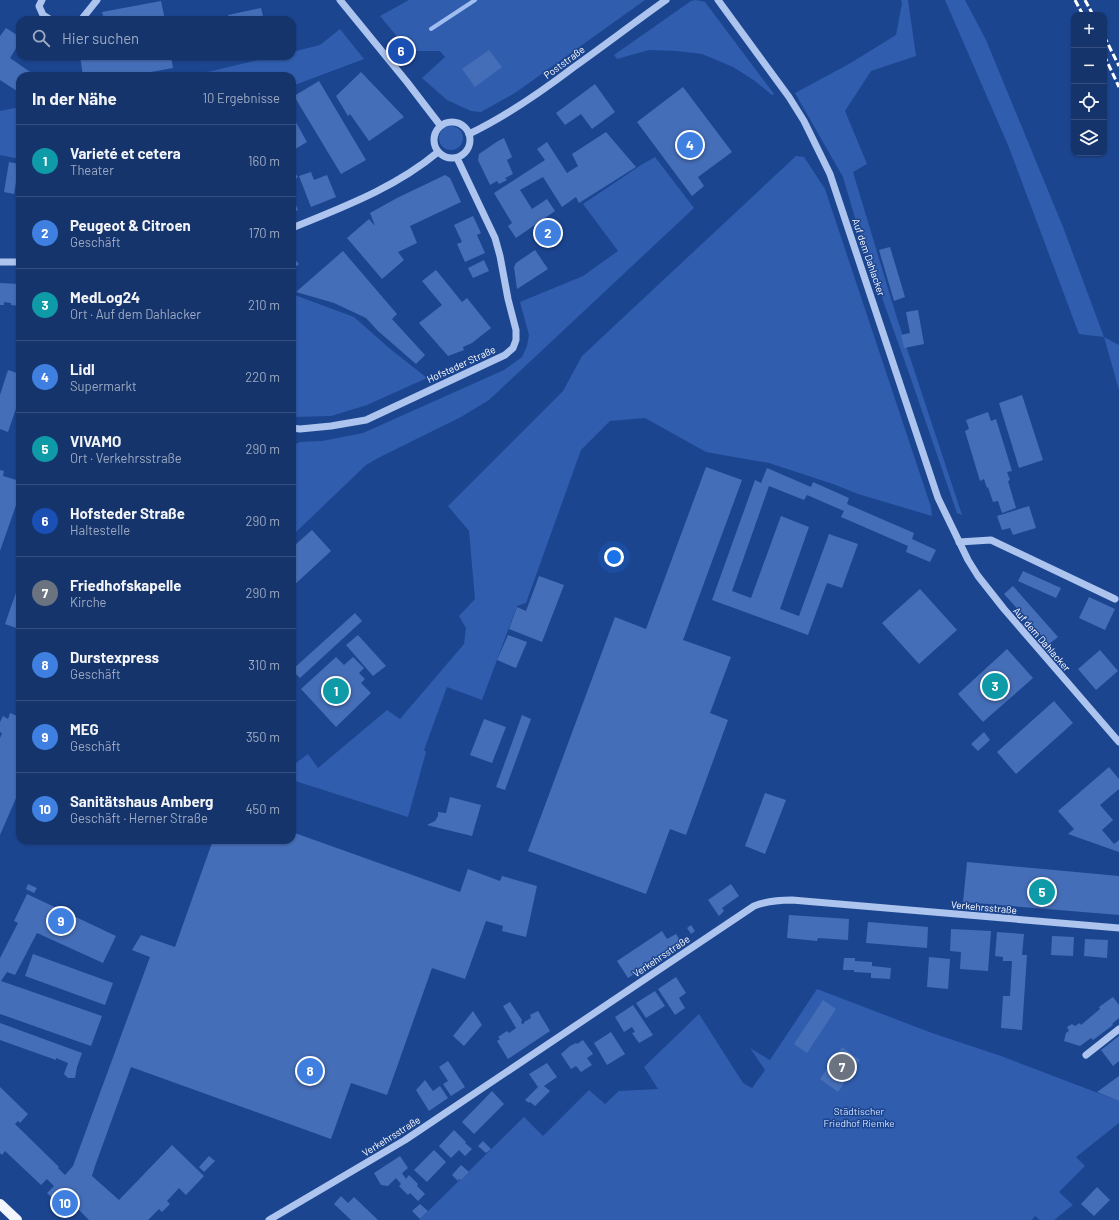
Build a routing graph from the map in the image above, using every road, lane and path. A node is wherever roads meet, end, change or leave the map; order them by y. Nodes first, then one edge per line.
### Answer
1 (42, 0) edge
2 (97, 0) edge
3 (340, 0) edge
4 (666, 0) edge
5 (718, 0) edge
6 (45, 16) edge
7 (84, 16) edge
8 (440, 125) junction
9 (469, 134) junction
10 (438, 152) junction
11 (457, 158) junction
12 (296, 226) edge
13 (0, 262) edge
14 (16, 262) edge
15 (296, 428) edge
16 (959, 542) junction
17 (1115, 599) dead end
18 (1119, 742) edge
19 (1119, 928) edge
20 (1119, 1028) edge
21 (1086, 1055) dead end
22 (0, 1204) edge
23 (17, 1220) edge
24 (268, 1220) edge

1 - 6 street
2 - 7 street
3 - 8 street
4 - 9 street, Poststraße
5 - 16 street, Auf dem Dahlacker
8 - 9 street
8 - 10 street
9 - 11 street
10 - 11 street
10 - 12 street
11 - 15 street, Hofsteder Straße
13 - 14 street
16 - 17 street
16 - 18 street, Auf dem Dahlacker
19 - 24 street, Verkehrsstraße
20 - 21 street
22 - 23 main road

